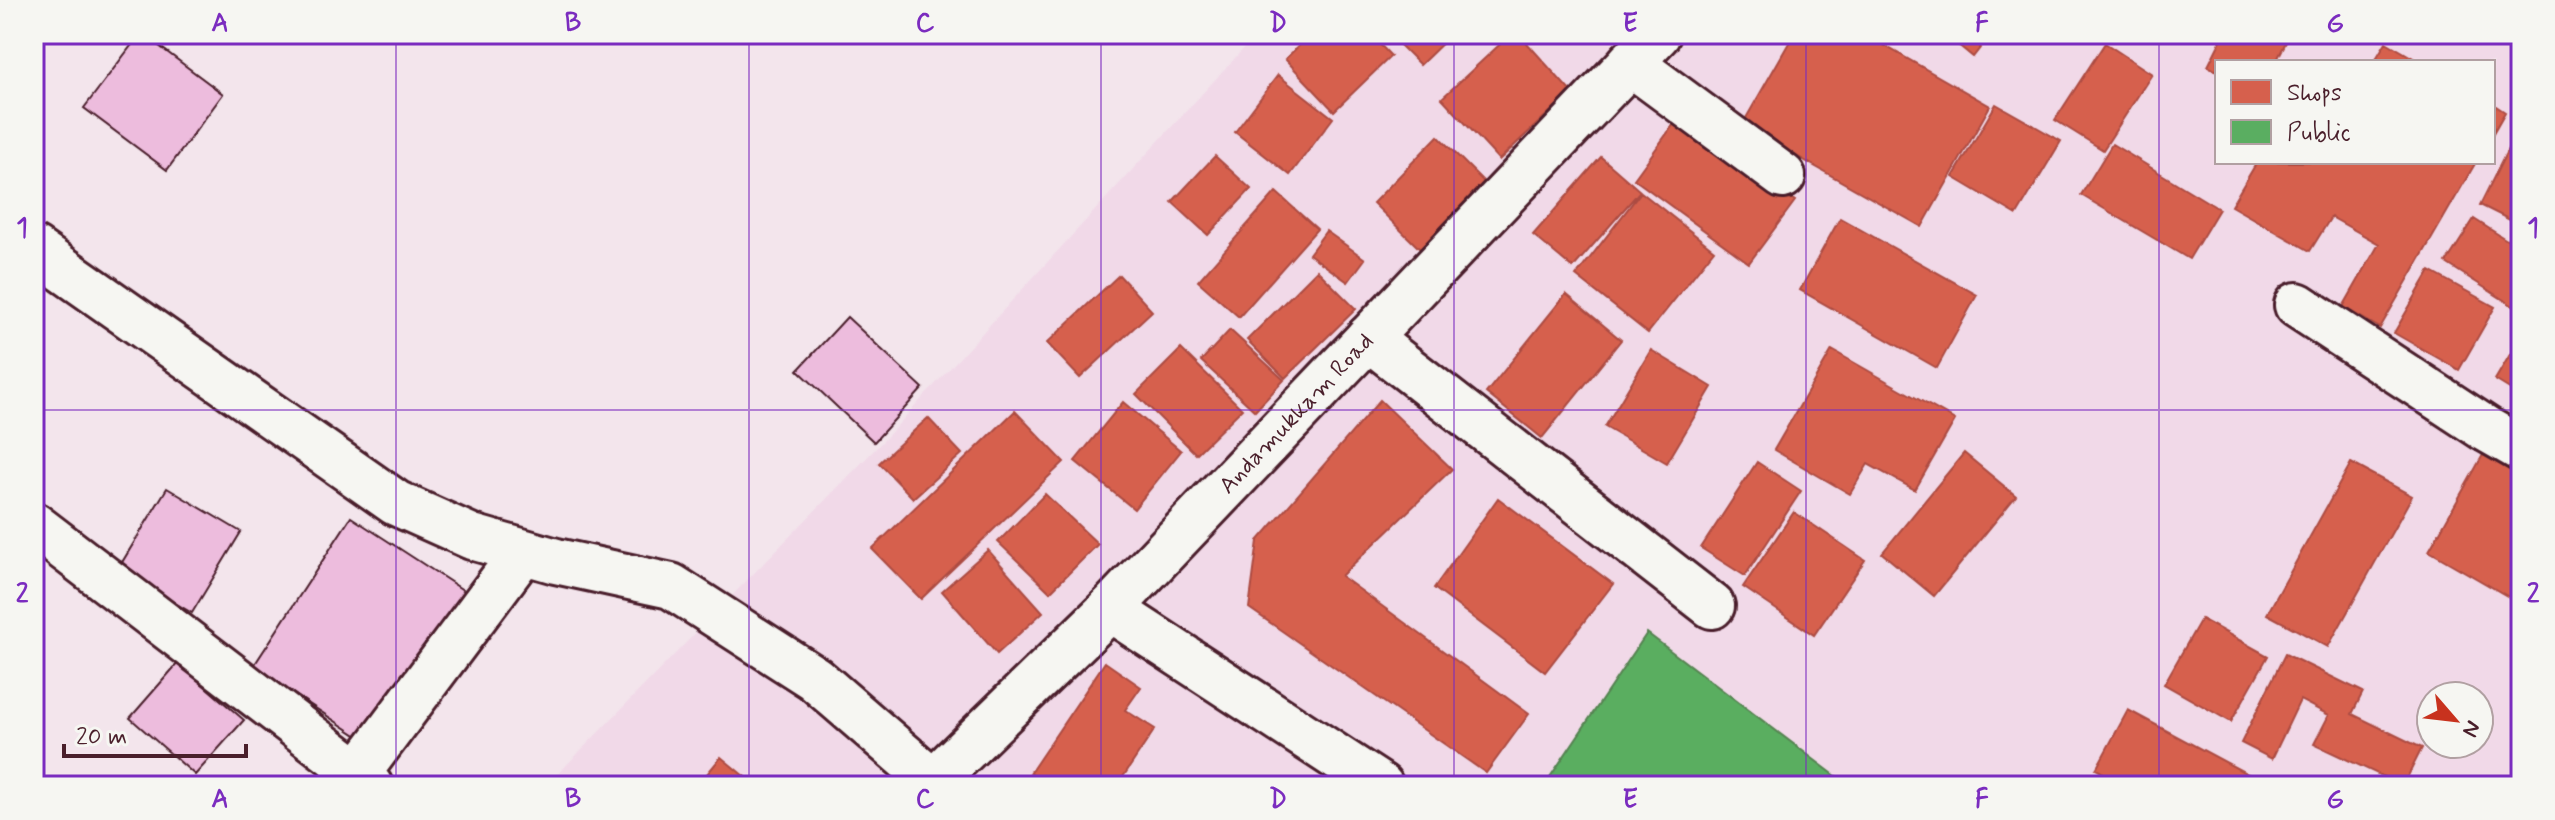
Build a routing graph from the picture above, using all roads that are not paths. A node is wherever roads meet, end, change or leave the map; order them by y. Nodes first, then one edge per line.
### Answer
1 (1644, 49) edge
2 (1783, 176) dead end
3 (34, 249) edge
4 (2297, 305) dead end
5 (1368, 338) junction
6 (2521, 449) edge
7 (34, 525) edge
8 (523, 552) junction
9 (1712, 606) dead end
10 (1110, 609) junction
11 (364, 780) edge
12 (930, 784) edge
13 (1381, 786) edge

1 - 2 street
1 - 5 street, Andamukkam Road
3 - 8 street
4 - 6 street
5 - 9 street
5 - 10 street, Andamukkam Road
7 - 11 street
8 - 11 street
8 - 12 street
10 - 12 street, Andamukkam Road
10 - 13 street

